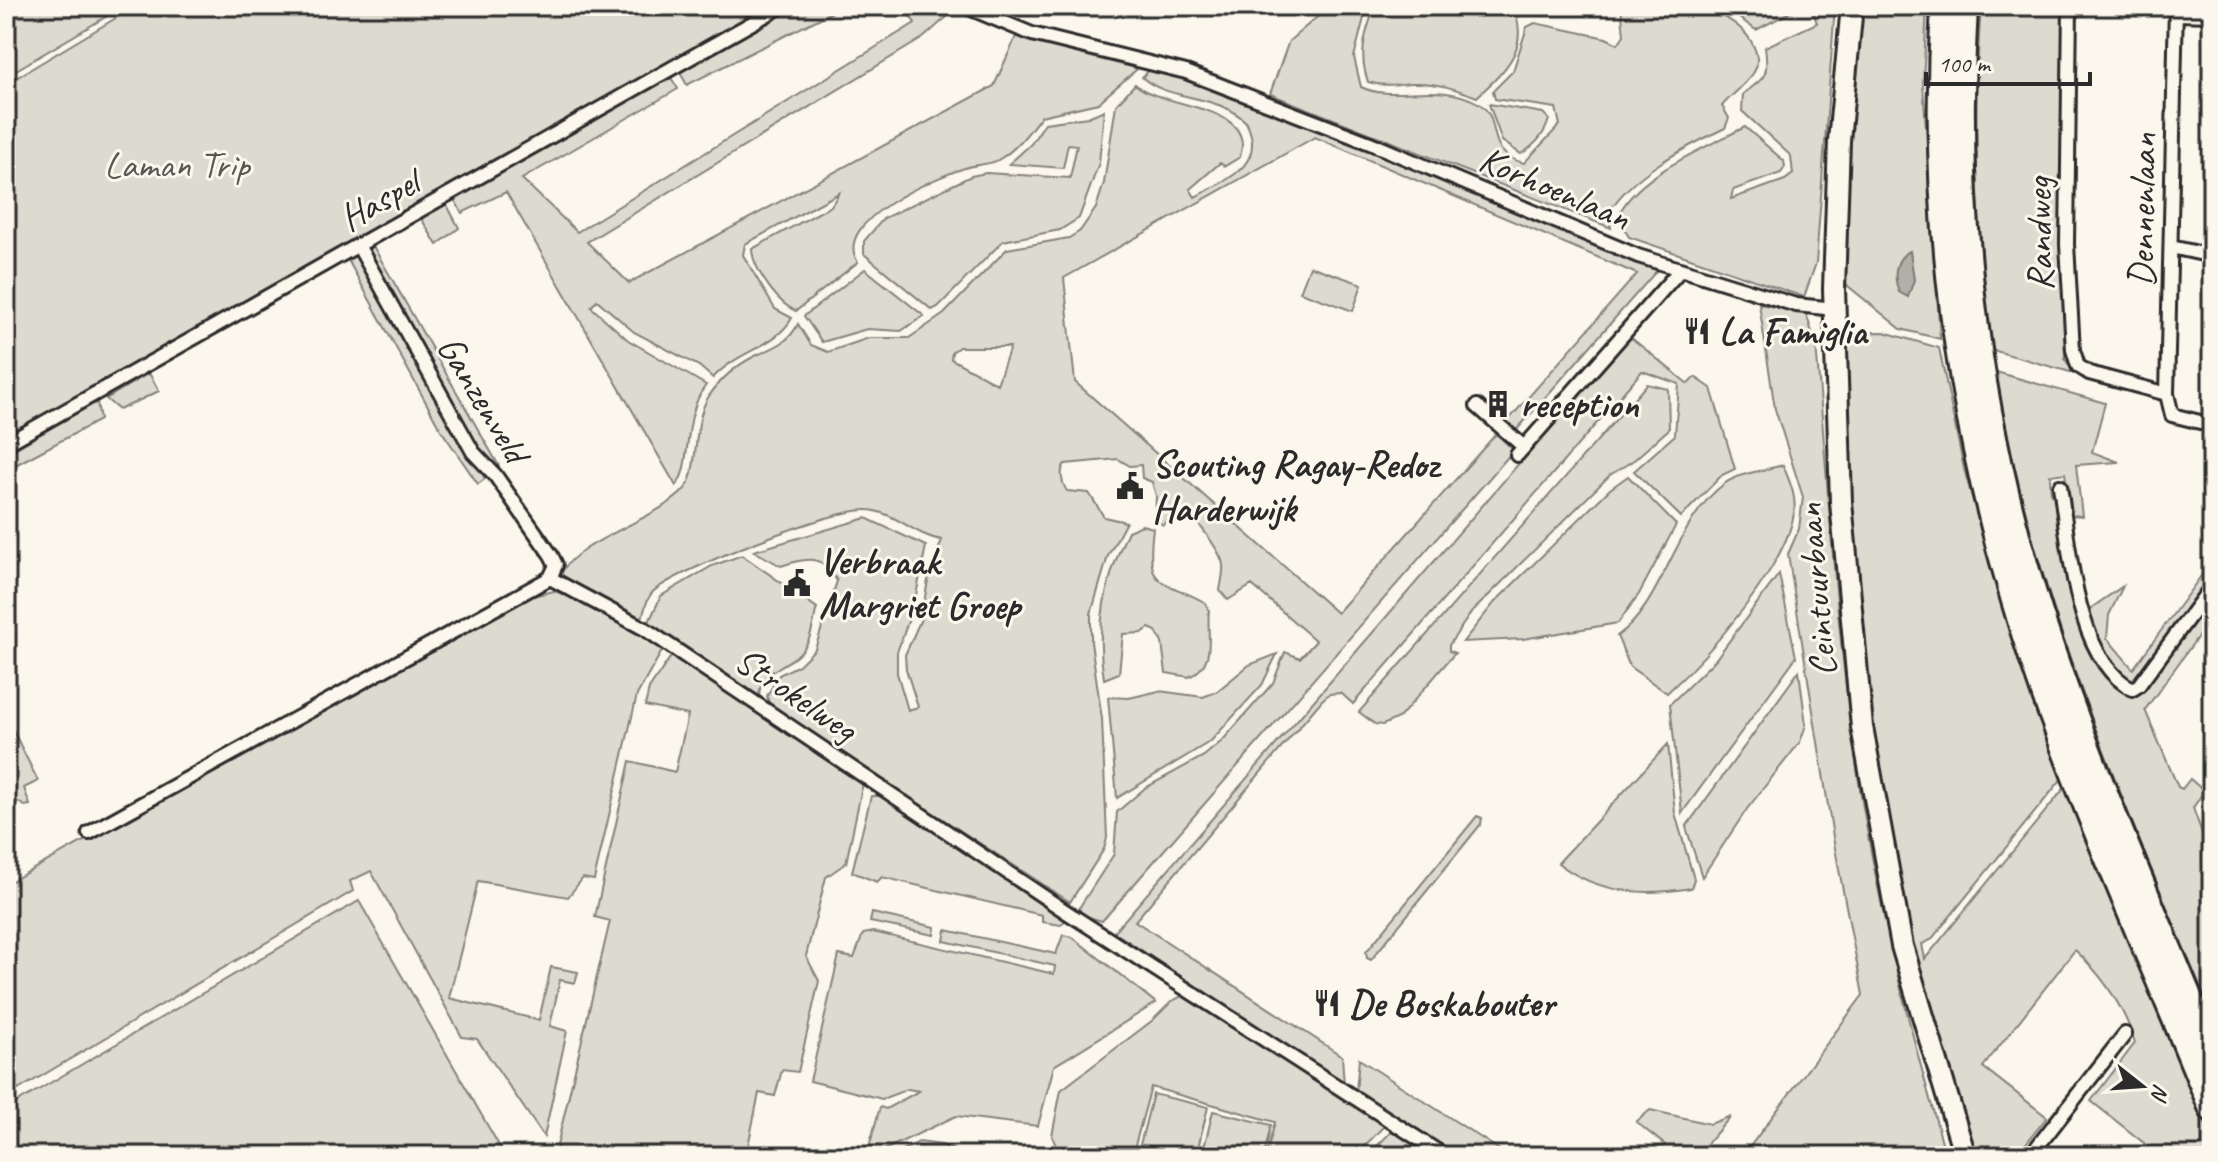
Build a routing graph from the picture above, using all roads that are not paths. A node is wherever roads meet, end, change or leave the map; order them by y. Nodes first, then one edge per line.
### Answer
1 (782, 6) edge
2 (964, 6) edge
3 (1852, 6) edge
4 (1944, 6) edge
5 (1965, 6) edge
6 (2070, 6) edge
7 (2176, 10) edge
8 (2212, 15) edge
9 (359, 247) junction
10 (2171, 247) junction
11 (2212, 256) edge
12 (1680, 270) junction
13 (1835, 309) junction
14 (1964, 330) junction
15 (1971, 372) junction
16 (2167, 394) junction
17 (1477, 406) dead end
18 (2212, 425) edge
19 (6, 444) edge
20 (2060, 486) dead end
21 (550, 578) junction
22 (2212, 586) edge
23 (89, 833) dead end
24 (2125, 1034) dead end
25 (2212, 1053) edge
26 (2212, 1109) edge
27 (1445, 1156) edge
28 (1965, 1156) edge
29 (2030, 1156) edge

1 - 9 street, Haspel
2 - 12 street, Korhoenlaan
3 - 13 main road, Ceintuurbaan
4 - 14 highway
5 - 14 highway
6 - 16 street, Randweg
7 - 8 street
7 - 10 street, Dennenlaan
9 - 19 street, Haspel
9 - 21 street, Ganzenveld
10 - 11 street
10 - 16 street, Dennenlaan
12 - 13 street, Korhoenlaan
12 - 17 street
13 - 28 main road, Ceintuurbaan
14 - 15 highway
15 - 25 highway
15 - 26 highway
16 - 18 street, Dennenlaan
20 - 22 street
21 - 23 street
21 - 27 street, Strokelweg
24 - 29 street

